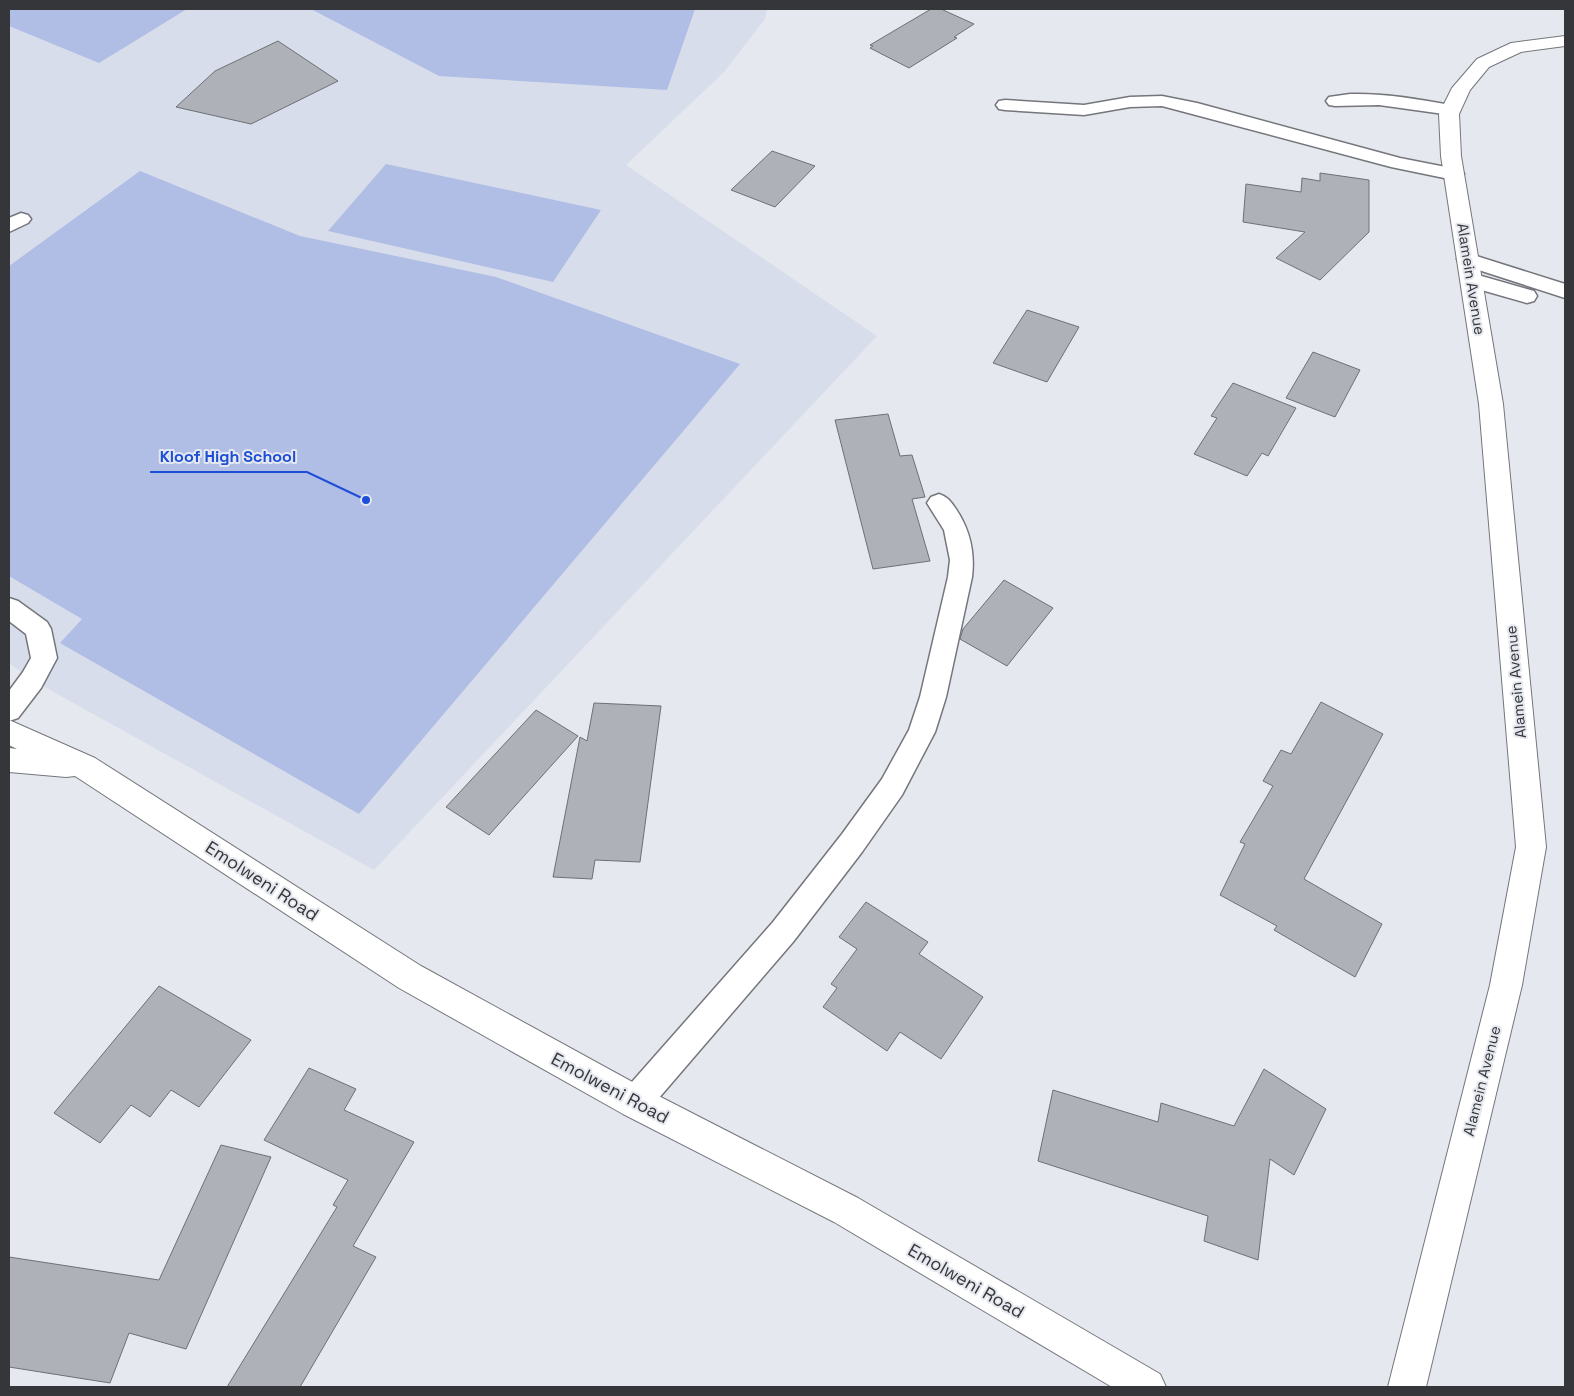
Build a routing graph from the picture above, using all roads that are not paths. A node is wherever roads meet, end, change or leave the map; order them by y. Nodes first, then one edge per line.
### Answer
1 (1565, 41) edge
2 (1335, 102) dead end
3 (1005, 105) dead end
4 (1451, 110) junction
5 (1454, 174) junction
6 (1469, 269) junction
7 (1565, 290) edge
8 (1565, 308) edge
9 (939, 503) dead end
10 (9, 608) edge
11 (9, 710) edge
12 (9, 732) edge
13 (9, 760) edge
14 (85, 767) junction
15 (634, 1102) junction
16 (1147, 1387) edge
17 (1407, 1387) edge

1 - 4 street, Alamein Avenue
2 - 4 lane
3 - 5 lane
4 - 5 street, Alamein Avenue
5 - 6 street, Alamein Avenue
6 - 7 lane
6 - 8 lane
6 - 17 street, Alamein Avenue
9 - 15 lane
10 - 11 lane
12 - 14 street, Emolweni Road
13 - 14 street, Emolweni Road
14 - 15 street, Emolweni Road
15 - 16 street, Emolweni Road

